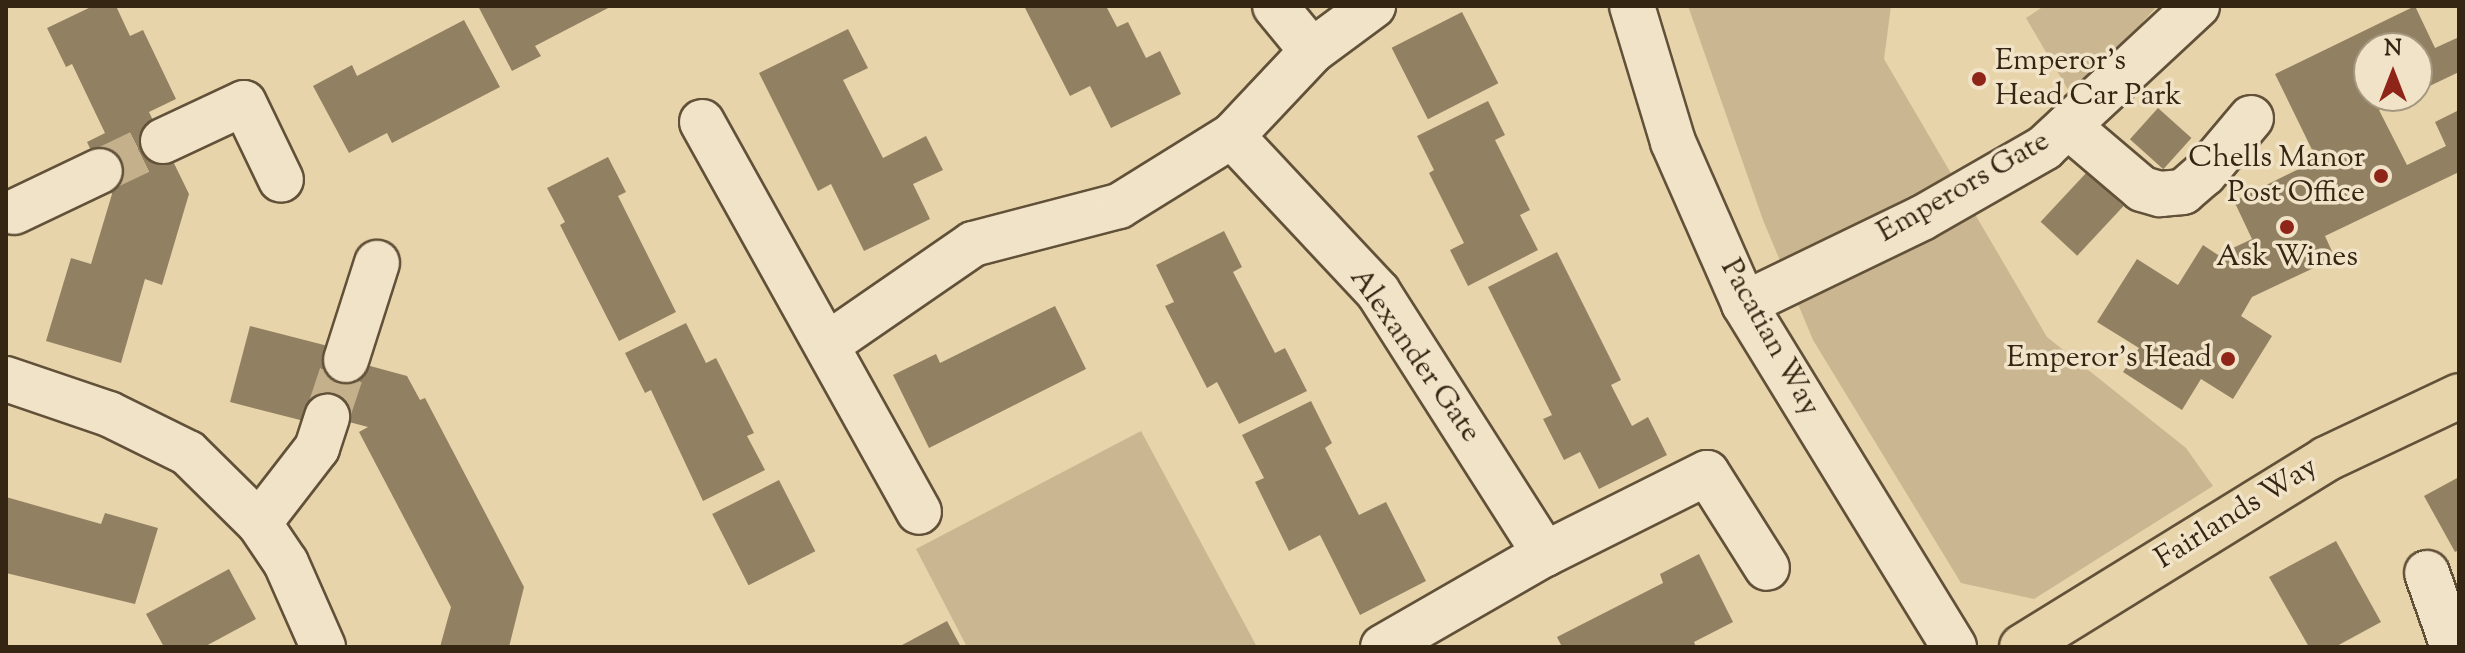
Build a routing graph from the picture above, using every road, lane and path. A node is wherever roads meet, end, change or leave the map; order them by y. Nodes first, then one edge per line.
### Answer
1 (1275, 6) edge
2 (1373, 6) edge
3 (1632, 6) edge
4 (2197, 6) edge
5 (1312, 51) junction
6 (2251, 118) dead end
7 (702, 122) dead end
8 (2068, 126) junction
9 (1232, 136) junction
10 (163, 141) tunnel mouth
11 (100, 171) tunnel mouth
12 (281, 180) dead end
13 (9, 215) edge
14 (377, 263) dead end
15 (1744, 304) junction
16 (828, 344) junction
17 (346, 360) tunnel mouth
18 (6, 379) edge
19 (2459, 396) edge
20 (327, 417) tunnel mouth
21 (919, 512) dead end
22 (259, 523) junction
23 (1545, 554) junction
24 (1767, 568) dead end
25 (2427, 573) dead end
26 (323, 647) edge
27 (1384, 647) edge
28 (1954, 647) edge
29 (2022, 647) edge
30 (2453, 647) edge

1 - 5 street
2 - 5 street
3 - 15 street, Pacatian Way
4 - 8 street, Emperors Gate
5 - 9 street
6 - 8 street
7 - 16 street
8 - 15 street, Emperors Gate
9 - 16 street
9 - 23 street, Alexander Gate
10 - 12 street
11 - 13 street
14 - 17 street
15 - 28 street, Pacatian Way
16 - 21 street
18 - 22 street
19 - 29 main road, Fairlands Way
20 - 22 street
22 - 26 street
23 - 24 street
23 - 27 street
25 - 30 street

